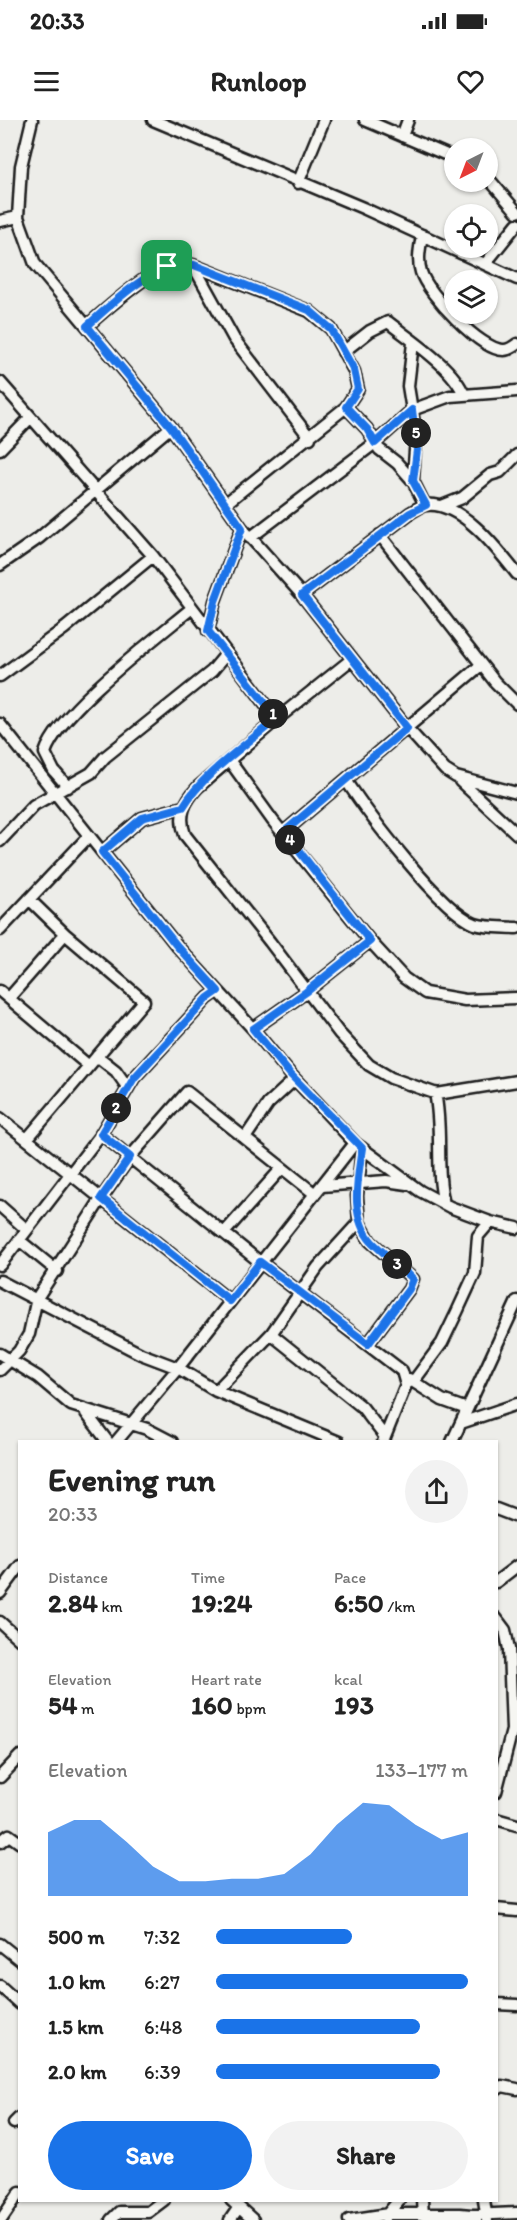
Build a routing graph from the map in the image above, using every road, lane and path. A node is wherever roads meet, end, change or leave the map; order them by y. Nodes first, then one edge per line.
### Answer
1 (32, 120) edge
2 (153, 120) edge
3 (324, 120) edge
4 (365, 120) edge
5 (408, 120) edge
6 (402, 136) junction
7 (444, 154) edge
8 (298, 183) junction
9 (498, 190) edge
10 (517, 212) edge
11 (18, 217) junction
12 (0, 221) edge
13 (517, 224) edge
14 (422, 235) junction
15 (485, 264) junction
16 (194, 265) junction
17 (517, 279) edge
18 (87, 326) junction
19 (413, 343) junction
20 (517, 344) edge
21 (344, 352) junction
22 (0, 382) edge
23 (517, 391) edge
24 (464, 395) junction
25 (346, 407) junction
26 (412, 410) junction
27 (30, 418) junction
28 (171, 427) junction
29 (310, 438) junction
30 (375, 443) junction
31 (0, 449) edge
32 (517, 455) edge
33 (413, 481) junction
34 (95, 491) junction
35 (225, 504) junction
36 (426, 505) junction
37 (442, 506) junction
38 (242, 528) junction
39 (380, 535) junction
40 (250, 538) junction
41 (153, 556) junction
42 (0, 565) edge
43 (517, 574) edge
44 (302, 595) junction
45 (192, 608) junction
46 (208, 631) junction
47 (227, 653) junction
48 (352, 659) junction
49 (481, 665) junction
50 (0, 675) edge
51 (517, 704) edge
52 (277, 718) junction
53 (0, 724) edge
54 (407, 728) junction
55 (229, 760) junction
56 (456, 777) junction
57 (346, 780) junction
58 (68, 786) junction
59 (517, 793) edge
60 (55, 794) junction
61 (183, 807) junction
62 (284, 832) junction
63 (517, 834) edge
64 (88, 837) junction
65 (0, 841) edge
66 (102, 852) junction
67 (29, 899) junction
68 (517, 928) edge
69 (0, 930) edge
70 (65, 934) junction
71 (370, 941) junction
72 (0, 991) edge
73 (218, 991) junction
74 (306, 992) junction
75 (9, 998) junction
76 (517, 998) edge
77 (253, 1029) junction
78 (97, 1056) junction
79 (89, 1066) junction
80 (295, 1079) junction
81 (517, 1081) edge
82 (128, 1088) junction
83 (435, 1093) junction
84 (0, 1118) edge
85 (101, 1134) junction
86 (245, 1138) junction
87 (27, 1139) junction
88 (358, 1146) junction
89 (130, 1157) junction
90 (282, 1168) junction
91 (71, 1173) junction
92 (358, 1184) junction
93 (411, 1185) junction
94 (318, 1190) junction
95 (101, 1198) junction
96 (444, 1204) junction
97 (0, 1206) edge
98 (359, 1222) junction
99 (490, 1222) junction
100 (517, 1228) edge
101 (27, 1230) junction
102 (224, 1233) junction
103 (19, 1240) junction
104 (260, 1262) junction
105 (0, 1265) edge
106 (57, 1271) junction
107 (0, 1281) edge
108 (301, 1294) junction
109 (37, 1299) junction
110 (230, 1301) junction
111 (517, 1301) edge
112 (271, 1334) junction
113 (368, 1344) junction
114 (4, 1357) edge
115 (178, 1368) junction
116 (0, 1370) edge
117 (410, 1379) junction
118 (216, 1391) junction
119 (517, 1404) edge
120 (467, 1409) junction
121 (81, 1410) junction
122 (131, 1424) junction
123 (461, 1424) junction
124 (384, 1439) edge
125 (107, 1440) edge
126 (118, 1440) edge
127 (167, 1440) edge
128 (334, 1440) edge
129 (453, 1440) edge
130 (498, 1510) edge
131 (517, 1516) edge
132 (517, 1566) edge
133 (18, 1569) edge
134 (498, 1580) edge
135 (0, 1593) edge
136 (498, 1621) edge
137 (0, 1623) edge
138 (18, 1638) edge
139 (514, 1730) edge
140 (18, 1758) edge
141 (499, 1771) edge
142 (0, 1777) edge
143 (498, 1820) edge
144 (517, 1825) edge
145 (0, 1842) edge
146 (18, 1842) edge
147 (498, 1909) edge
148 (517, 1911) edge
149 (0, 1944) edge
150 (18, 1958) edge
151 (0, 1986) edge
152 (18, 2002) edge
153 (498, 2004) edge
154 (517, 2005) edge
155 (498, 2089) edge
156 (517, 2089) edge
157 (18, 2195) edge
158 (161, 2202) edge
159 (397, 2202) edge
160 (422, 2202) edge
161 (484, 2202) edge
162 (235, 2204) edge
163 (517, 2213) edge
164 (423, 2215) junction
165 (385, 2217) edge
166 (487, 2217) edge
167 (473, 2218) edge
168 (1, 2220) edge
169 (111, 2220) edge
170 (230, 2220) edge
171 (253, 2220) edge
172 (349, 2220) edge

1 - 11 street
2 - 8 street
3 - 8 street
4 - 6 street
5 - 6 street
6 - 7 street
8 - 14 street
9 - 10 street
11 - 12 street
11 - 18 street
13 - 15 street
14 - 15 street
14 - 20 street
15 - 17 street
16 - 18 street
16 - 21 street
16 - 29 street
18 - 28 street
19 - 21 street
19 - 24 street
19 - 26 street
21 - 25 street
22 - 27 street
23 - 24 street
24 - 26 street
25 - 29 street
25 - 30 street
26 - 30 street
26 - 33 street
27 - 31 street
27 - 34 street
28 - 34 street
28 - 35 street
29 - 35 street
30 - 33 street
30 - 40 street
32 - 37 street
33 - 36 street
34 - 41 street
34 - 42 street
35 - 38 street
36 - 37 street
36 - 39 street
37 - 43 street
38 - 40 street
38 - 46 street
39 - 44 street
39 - 49 street
40 - 44 street
41 - 45 street
41 - 50 street
44 - 48 street
45 - 46 street
45 - 58 street
46 - 47 street
47 - 52 street
47 - 58 street
48 - 52 street
48 - 54 street
49 - 51 street
49 - 54 street
52 - 55 street
53 - 60 street
54 - 56 street
54 - 57 street
55 - 61 street
55 - 62 street
56 - 59 street
56 - 63 street
57 - 62 street
57 - 68 street
58 - 60 street
60 - 64 street
60 - 65 street
61 - 66 street
61 - 74 street
62 - 71 street
64 - 66 street
64 - 67 street
66 - 73 street
67 - 69 street
67 - 70 street
70 - 75 street
70 - 78 street
71 - 74 street
71 - 76 street
72 - 75 street
73 - 77 street
73 - 82 street
74 - 77 street
74 - 83 street
75 - 79 street
77 - 80 street
78 - 79 street
78 - 82 street
79 - 87 street
80 - 86 street
80 - 88 street
81 - 83 street
82 - 85 street
83 - 96 street
84 - 87 street
85 - 89 street
85 - 91 street
86 - 89 street
86 - 90 street
87 - 91 street
88 - 92 street
88 - 93 street
88 - 94 street
89 - 95 street
89 - 102 street
90 - 94 street
90 - 102 street
91 - 95 street
91 - 101 street
92 - 93 street
92 - 94 street
92 - 98 street
93 - 96 street
94 - 104 street
95 - 106 street
95 - 110 street
96 - 99 street
97 - 101 street
98 - 108 street
98 - 113 street
99 - 100 street
99 - 117 street
101 - 103 street
102 - 104 street
103 - 105 street
103 - 106 street
104 - 108 street
104 - 110 street
106 - 109 street
107 - 109 street
108 - 112 street
108 - 113 street
109 - 114 street
109 - 115 street
110 - 115 street
111 - 120 street
112 - 118 street
112 - 124 street
113 - 117 street
114 - 116 street
114 - 121 street
115 - 118 street
115 - 122 street
117 - 120 street
117 - 124 street
118 - 128 street
119 - 123 street
120 - 123 street
121 - 122 street
121 - 125 street
122 - 126 street
122 - 127 street
123 - 129 street
130 - 131 street
132 - 134 street
133 - 135 street
136 - 139 street
137 - 138 street
139 - 141 street
140 - 142 street
143 - 144 street
145 - 146 street
147 - 148 street
149 - 150 street
151 - 152 street
153 - 154 street
155 - 156 street
157 - 168 street
158 - 169 street
159 - 165 street
160 - 164 street
161 - 166 street
162 - 170 street
162 - 171 street
163 - 166 street
164 - 165 street
164 - 167 street
165 - 172 street
166 - 167 street

